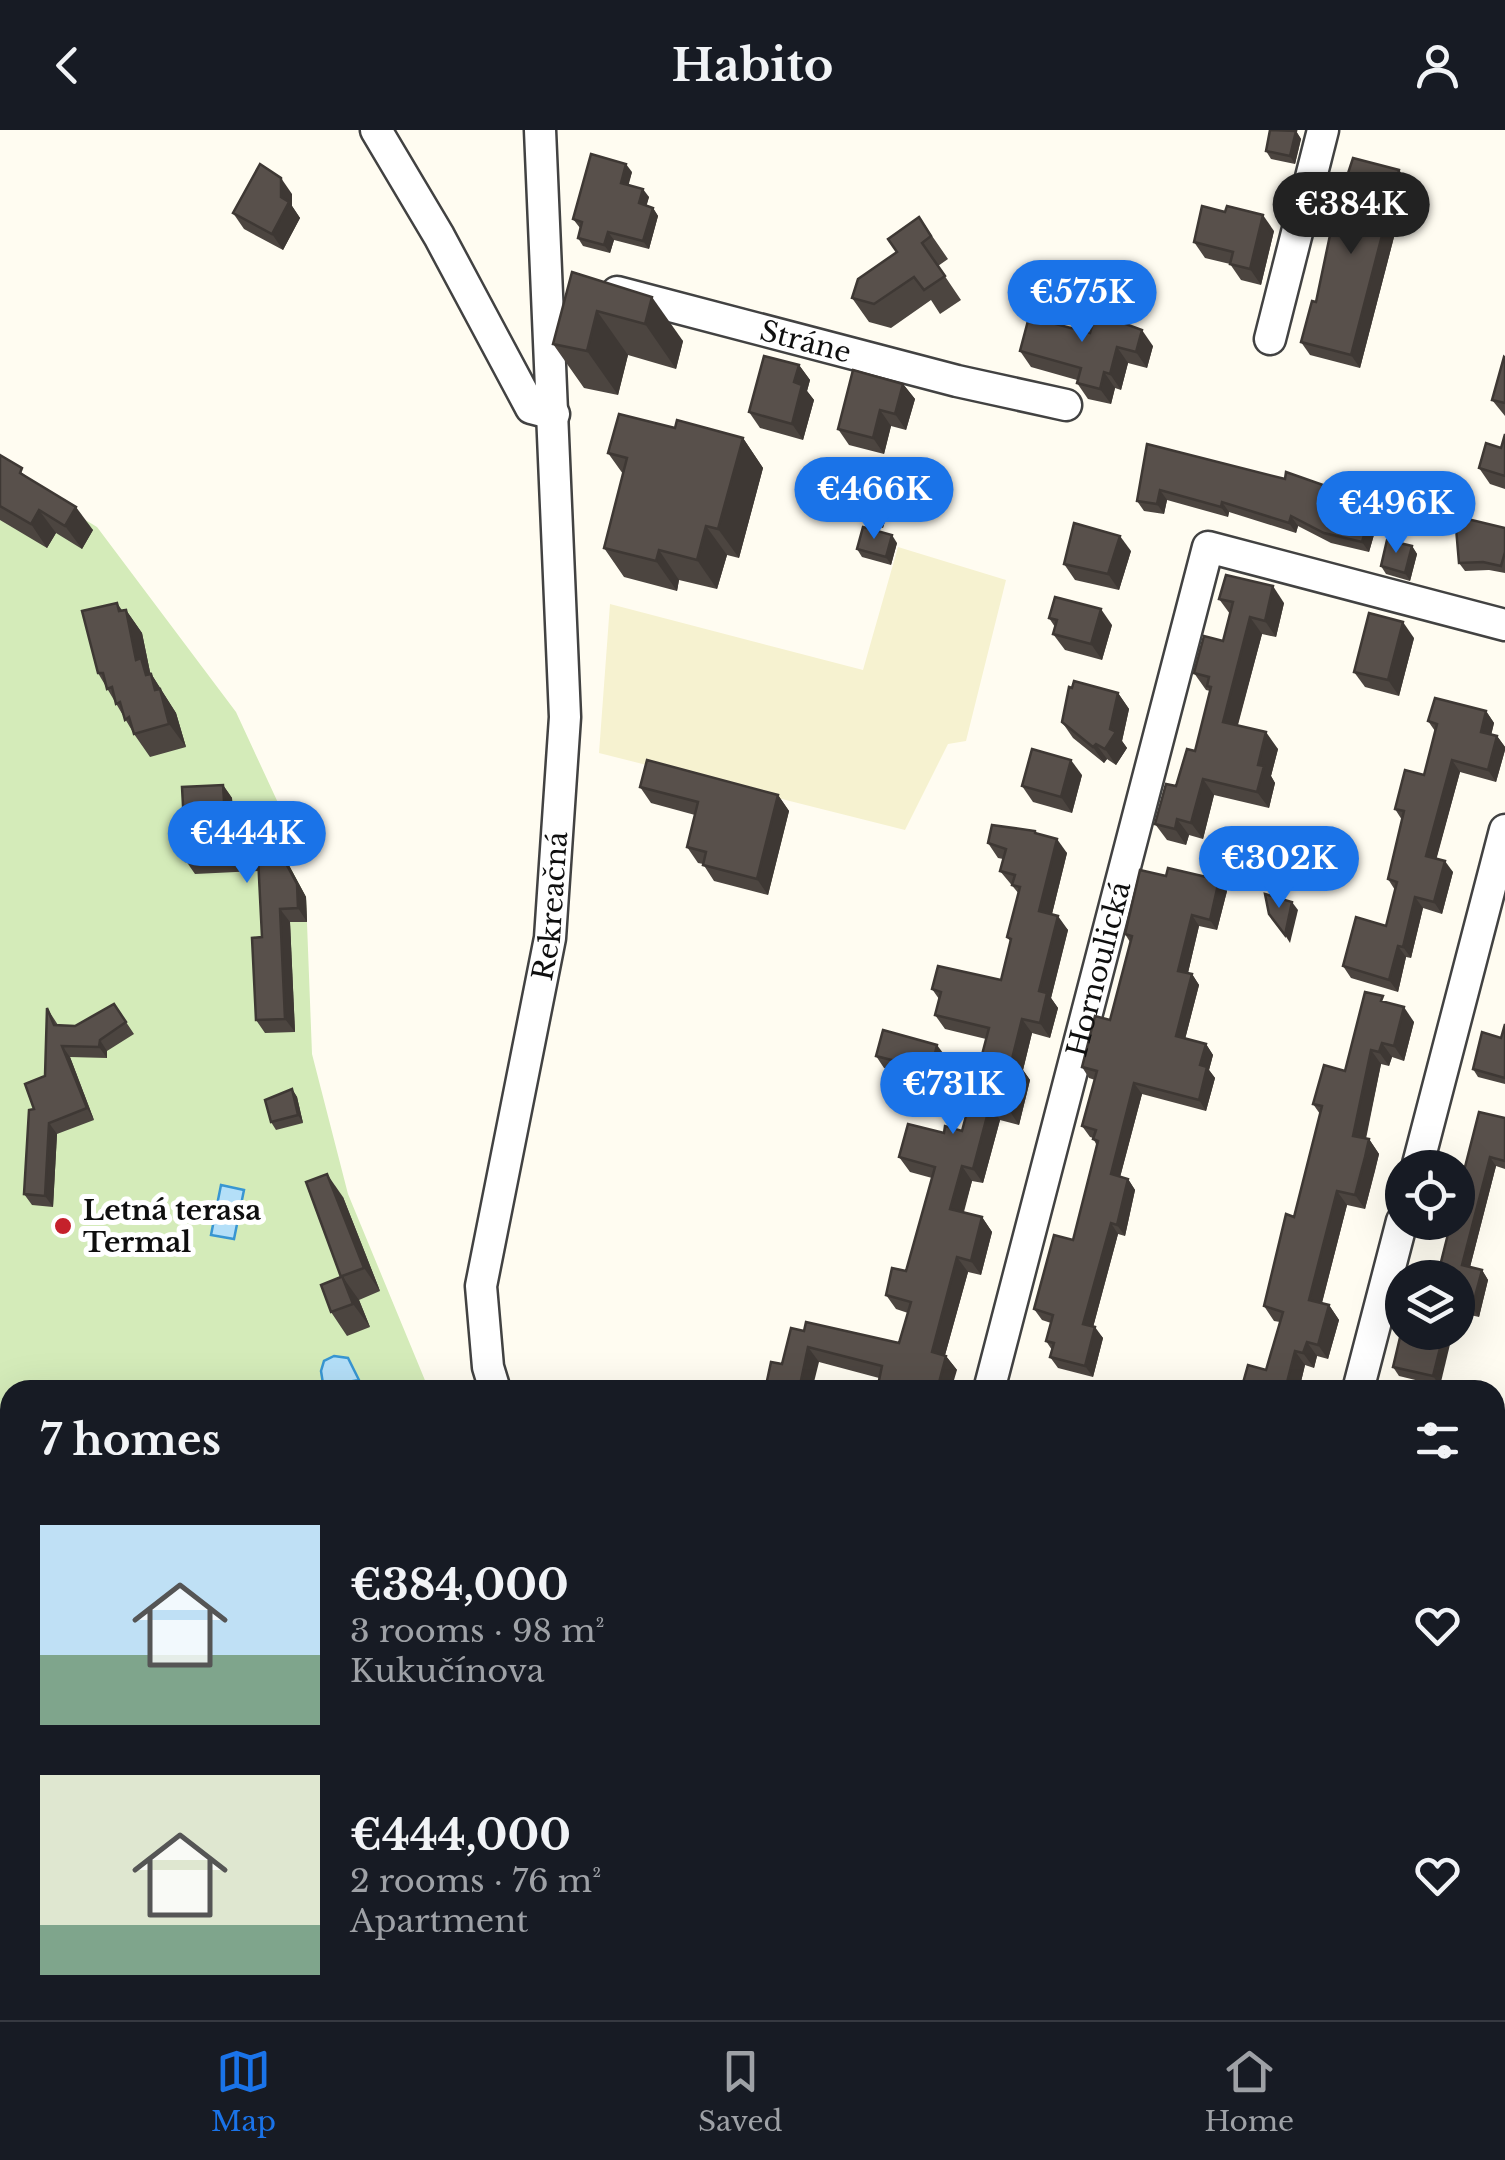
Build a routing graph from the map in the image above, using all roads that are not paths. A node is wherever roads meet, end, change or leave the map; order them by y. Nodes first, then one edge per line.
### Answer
1 (376, 130) edge
2 (540, 130) edge
3 (1322, 130) edge
4 (547, 274) junction
5 (1270, 340) dead end
6 (1066, 405) dead end
7 (554, 414) junction
8 (1505, 625) edge
9 (1505, 830) edge
10 (1422, 1150) edge
11 (1397, 1240) edge
12 (492, 1380) edge
13 (992, 1380) edge
14 (1361, 1380) edge

1 - 7 street
2 - 4 street, Rekreačná
3 - 5 street
4 - 6 street, Stráne
4 - 7 street, Rekreačná
7 - 12 street, Rekreačná
8 - 13 street, Hornoulická
9 - 10 street
11 - 14 street

